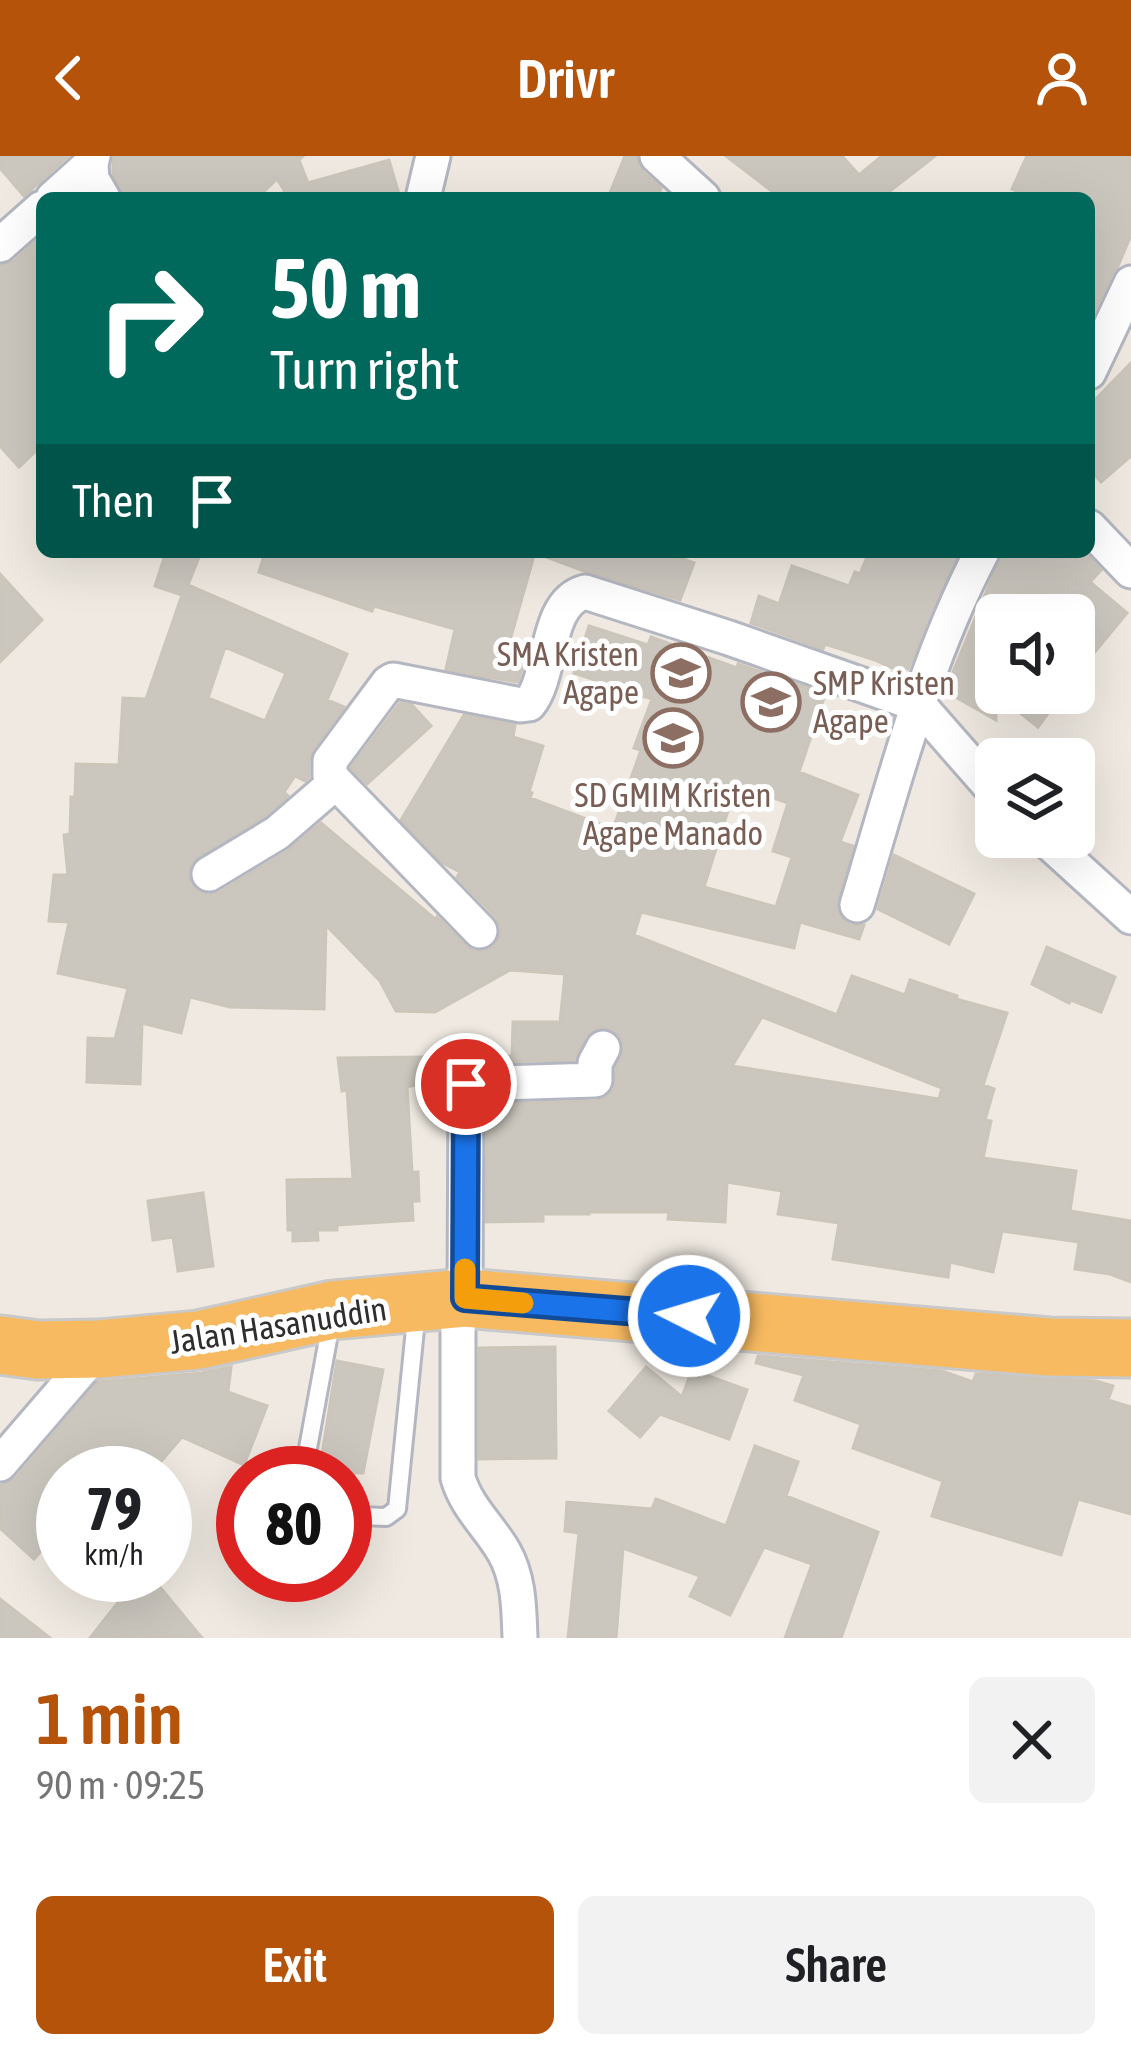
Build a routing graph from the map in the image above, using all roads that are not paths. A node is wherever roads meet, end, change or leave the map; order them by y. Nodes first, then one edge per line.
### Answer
1 (433, 156) edge
2 (657, 156) edge
3 (92, 160) edge
4 (59, 192) edge
5 (100, 192) edge
6 (424, 192) edge
7 (696, 192) edge
8 (36, 213) edge
9 (0, 245) edge
10 (1131, 283) edge
11 (1095, 360) edge
12 (1095, 533) edge
13 (979, 558) edge
14 (1131, 571) edge
15 (919, 705) junction
16 (975, 769) edge
17 (336, 782) junction
18 (1066, 858) edge
19 (209, 874) dead end
20 (856, 905) dead end
21 (1131, 917) edge
22 (481, 931) dead end
23 (603, 1048) dead end
24 (447, 1300) junction
25 (333, 1310) junction
26 (0, 1345) edge
27 (1131, 1348) edge
28 (99, 1349) junction
29 (308, 1446) edge
30 (0, 1464) edge
31 (372, 1516) edge
32 (520, 1638) edge

1 - 6 street
2 - 7 street
3 - 4 street
3 - 5 street
8 - 9 street
10 - 11 street
12 - 14 street
13 - 15 street
15 - 16 street
15 - 17 street
15 - 20 street
17 - 19 street
17 - 22 street
18 - 21 street
23 - 24 street
24 - 25 highway, Jalan Hasanuddin
24 - 27 highway, Jalan Hasanuddin
24 - 31 lane
24 - 32 street
25 - 28 highway, Jalan Hasanuddin
25 - 29 lane
26 - 28 highway, Jalan Hasanuddin
28 - 30 street

